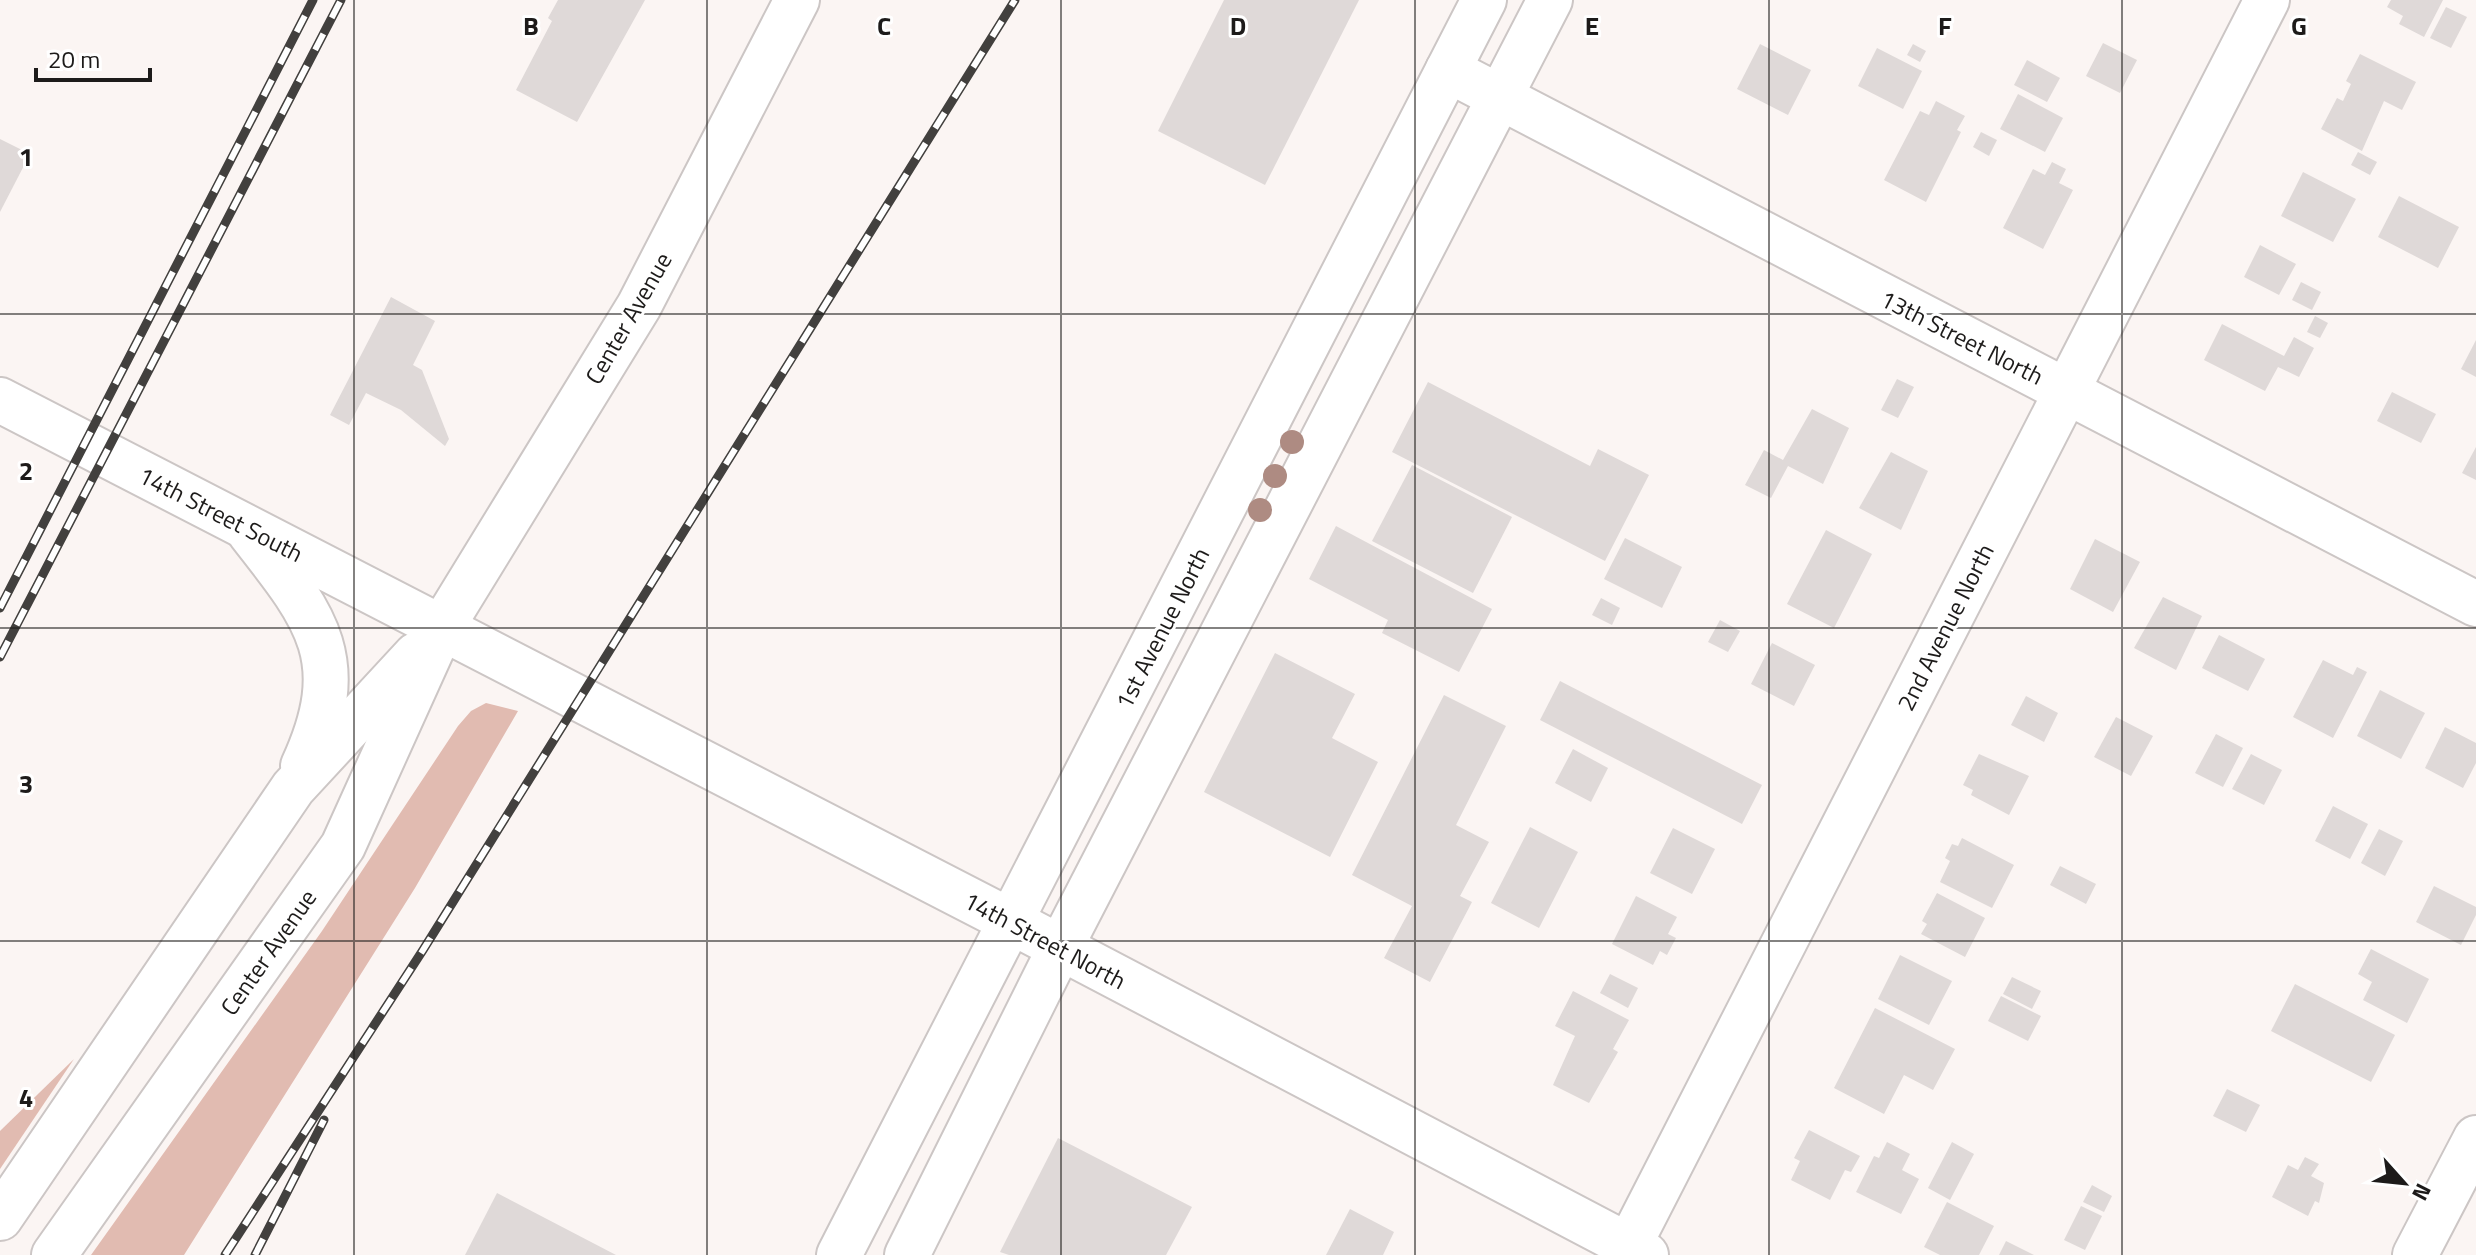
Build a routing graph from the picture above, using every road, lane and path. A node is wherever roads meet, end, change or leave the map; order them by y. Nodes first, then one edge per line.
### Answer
1 (797, 0) edge
2 (1484, 0) edge
3 (1550, 0) edge
4 (2267, 0) edge
5 (1448, 70) junction
6 (1500, 96) junction
7 (2066, 391) junction
8 (0, 400) edge
9 (241, 522) junction
10 (2476, 604) edge
11 (442, 627) junction
12 (293, 788) junction
13 (1012, 922) junction
14 (1060, 948) junction
15 (2476, 1138) edge
16 (0, 1218) edge
17 (1633, 1252) edge
18 (54, 1255) edge
19 (839, 1255) edge
20 (907, 1255) edge
21 (2415, 1255) edge

1 - 11 street, Center Avenue
2 - 5 street, 1st Avenue North
3 - 6 street
4 - 7 street, 2nd Avenue North
5 - 6 street, 13th Street North
5 - 13 street, 1st Avenue North
6 - 7 street, 13th Street North
6 - 14 street
7 - 10 street, 13th Street North
7 - 17 street, 2nd Avenue North
8 - 9 street, 14th Street South
9 - 11 street, 14th Street South
9 - 12 street
11 - 12 street, Center Avenue
11 - 13 street, 14th Street North
11 - 18 street, Center Avenue
12 - 16 street, Center Avenue
13 - 14 street, 14th Street North
13 - 19 street, 1st Avenue North
14 - 17 street, 14th Street North
14 - 20 street
15 - 21 street

